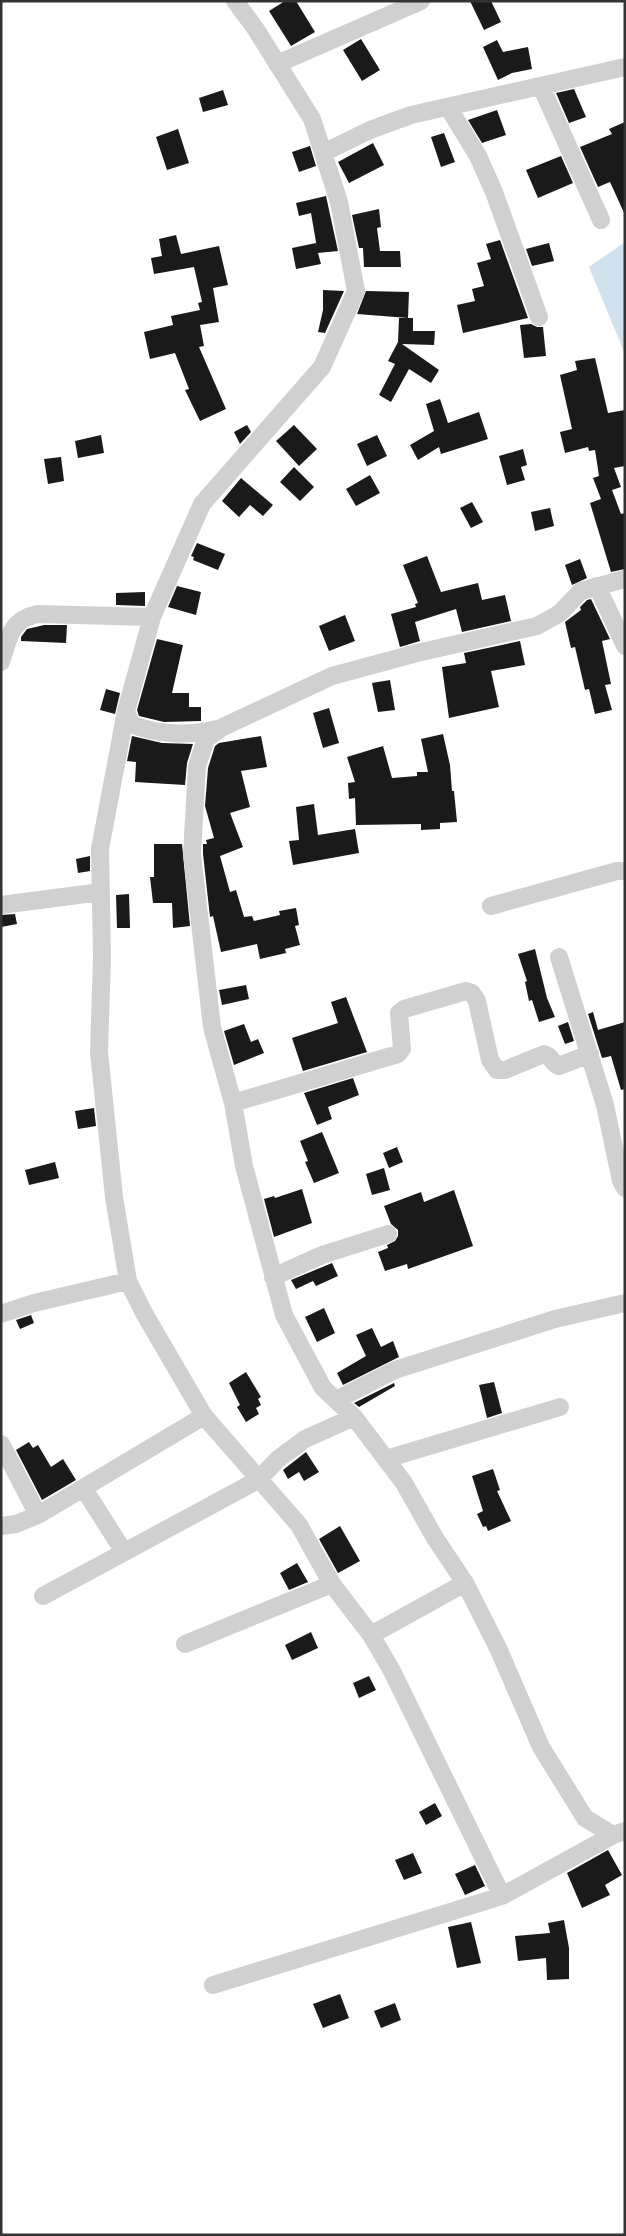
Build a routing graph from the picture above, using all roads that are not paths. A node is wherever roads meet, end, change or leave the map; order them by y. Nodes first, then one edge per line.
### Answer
1 (235, 1) edge
2 (420, 1) edge
3 (278, 64) junction
4 (625, 67) edge
5 (541, 86) junction
6 (448, 107) junction
7 (323, 153) junction
8 (601, 220) dead end
9 (539, 317) dead end
10 (625, 579) edge
11 (597, 586) junction
12 (152, 617) junction
13 (625, 646) edge
14 (2, 656) edge
15 (126, 711) junction
16 (223, 727) junction
17 (625, 871) edge
18 (101, 892) junction
19 (1, 905) edge
20 (491, 906) dead end
21 (559, 957) dead end
22 (590, 1054) junction
23 (233, 1102) junction
24 (625, 1188) edge
25 (388, 1234) dead end
26 (273, 1277) junction
27 (128, 1281) junction
28 (625, 1303) edge
29 (1, 1314) edge
30 (336, 1400) junction
31 (560, 1407) dead end
32 (204, 1416) junction
33 (354, 1417) junction
34 (1, 1444) edge
35 (386, 1459) junction
36 (258, 1480) junction
37 (84, 1489) junction
38 (38, 1515) junction
39 (1, 1526) edge
40 (124, 1552) junction
41 (465, 1583) junction
42 (332, 1584) junction
43 (43, 1596) dead end
44 (371, 1635) junction
45 (185, 1644) dead end
46 (619, 1833) edge
47 (502, 1896) junction
48 (213, 1985) dead end

1 - 3 street
2 - 3 street
3 - 7 street
4 - 5 street
5 - 6 street
5 - 8 street
6 - 7 street
6 - 9 street
7 - 12 street
10 - 11 street
11 - 13 street
11 - 16 street
12 - 14 street
12 - 15 street
15 - 16 street
15 - 18 street
16 - 23 street
17 - 20 street
18 - 19 street
18 - 27 street
21 - 22 street
22 - 23 street
22 - 24 street
23 - 26 street
25 - 26 street
26 - 30 street
27 - 29 street
27 - 32 street
28 - 30 street
30 - 33 street
31 - 35 street
32 - 36 street
32 - 37 street
33 - 35 street
33 - 36 street
34 - 38 street
35 - 41 street
36 - 40 street
36 - 42 street
37 - 38 street
37 - 40 street
38 - 39 street
40 - 43 street
41 - 44 street
41 - 46 street
42 - 44 street
42 - 45 street
44 - 47 street
46 - 47 street
47 - 48 street

